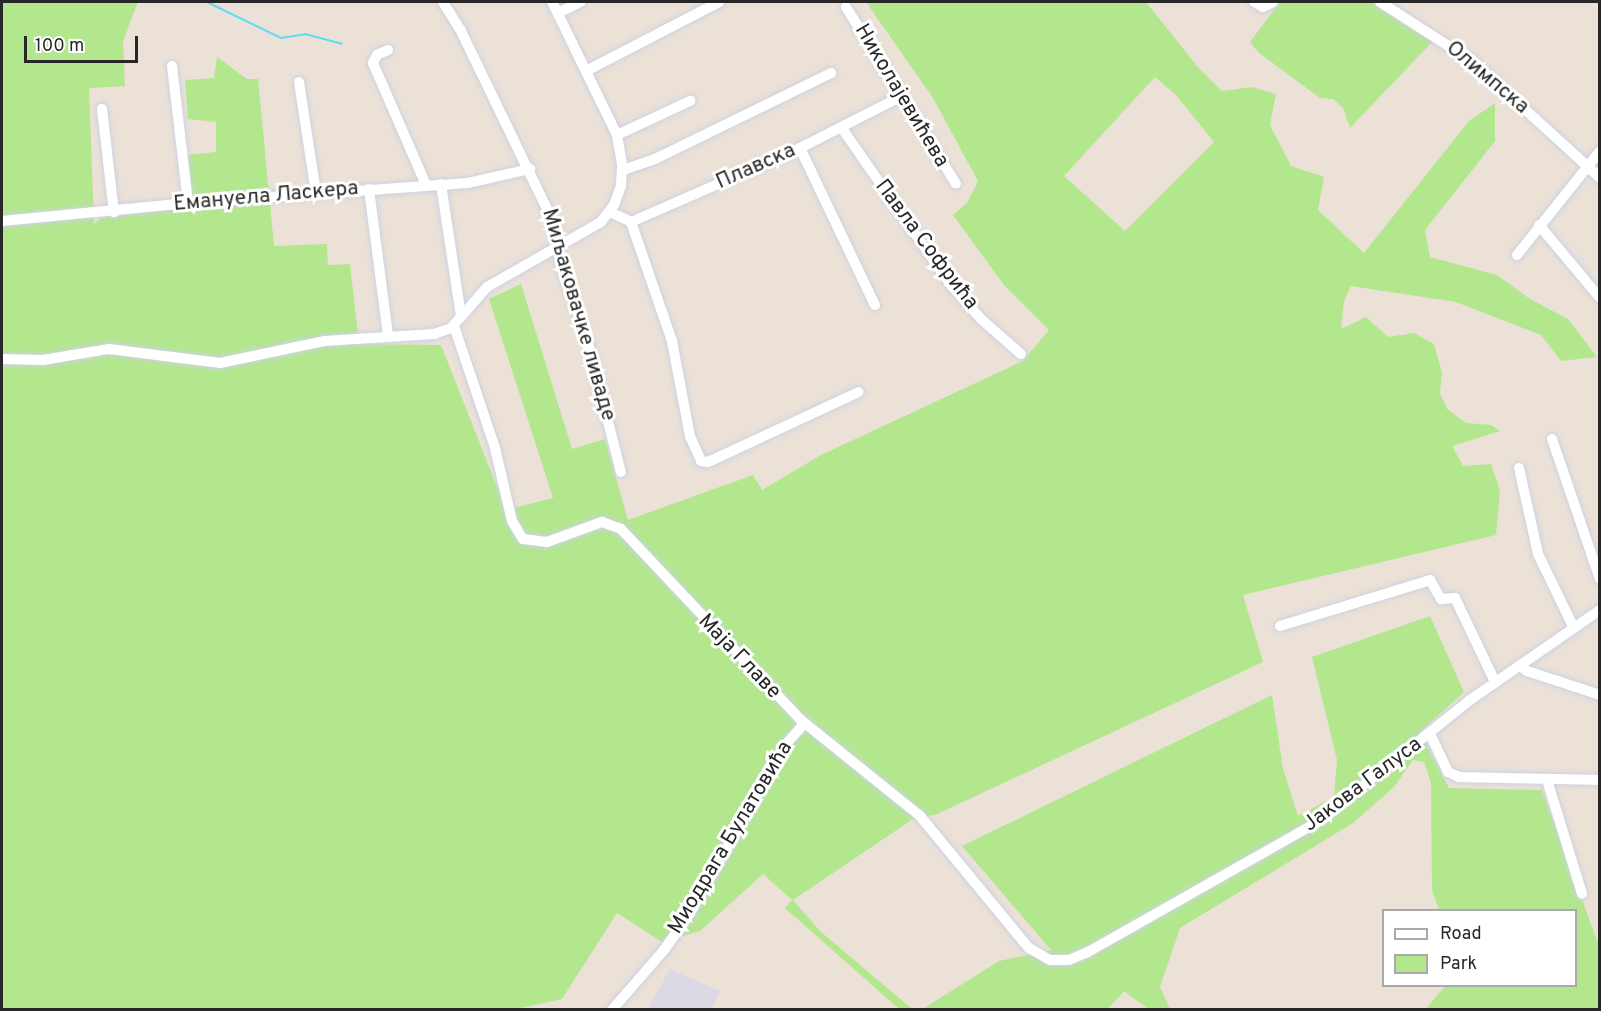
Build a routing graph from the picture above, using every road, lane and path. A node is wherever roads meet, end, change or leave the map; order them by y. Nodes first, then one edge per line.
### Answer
1 (443, 2) edge
2 (552, 2) edge
3 (581, 2) edge
4 (719, 2) edge
5 (1380, 2) edge
6 (846, 7) dead end
7 (558, 14) junction
8 (388, 50) dead end
9 (172, 66) dead end
10 (586, 71) junction
11 (831, 73) dead end
12 (299, 82) dead end
13 (900, 96) junction
14 (690, 101) dead end
15 (102, 109) dead end
16 (841, 128) junction
17 (616, 135) junction
18 (800, 148) junction
19 (1599, 151) edge
20 (1588, 164) junction
21 (530, 168) junction
22 (623, 170) junction
23 (1599, 178) edge
24 (441, 184) junction
25 (956, 184) dead end
26 (426, 186) junction
27 (369, 189) junction
28 (316, 193) junction
29 (188, 203) junction
30 (114, 212) junction
31 (610, 212) junction
32 (2, 221) edge
33 (632, 222) junction
34 (1539, 225) junction
35 (560, 248) junction
36 (1517, 255) dead end
37 (1599, 298) edge
38 (874, 305) dead end
39 (461, 316) junction
40 (454, 326) junction
41 (388, 335) junction
42 (1022, 354) dead end
43 (2, 359) edge
44 (859, 392) dead end
45 (1552, 439) dead end
46 (1519, 468) dead end
47 (621, 472) dead end
48 (1599, 579) edge
49 (1599, 610) edge
50 (1280, 626) dead end
51 (1574, 628) junction
52 (1520, 666) junction
53 (1496, 682) junction
54 (1599, 695) edge
55 (805, 723) junction
56 (1430, 734) junction
57 (1547, 780) junction
58 (1599, 780) edge
59 (1582, 894) dead end
60 (1112, 939) joint
61 (612, 1010) edge

1 - 21 street, Миљаковачке ливаде
2 - 7 street
3 - 7 street
4 - 10 street
5 - 20 street, Олимпска
6 - 13 street, Николајевићева
7 - 10 street
8 - 26 street
9 - 29 street
10 - 17 street
11 - 22 street
12 - 28 street
13 - 16 street, Плавска
13 - 25 street, Николајевићева
14 - 17 street
15 - 30 street
16 - 18 street, Плавска
16 - 42 street, Павла Софрића
17 - 22 street
18 - 33 street, Плавска
18 - 38 street
19 - 20 street
20 - 23 street, Олимпска
20 - 34 street
21 - 24 street, Емануела Ласкера
21 - 35 street, Миљаковачке ливаде
22 - 31 street
24 - 26 street, Емануела Ласкера
24 - 39 street
26 - 27 street, Емануела Ласкера
27 - 28 street, Емануела Ласкера
27 - 41 street
28 - 29 street, Емануела Ласкера
29 - 30 street, Емануела Ласкера
30 - 32 street, Емануела Ласкера
31 - 33 street
31 - 35 street
33 - 44 street
34 - 36 street
34 - 37 street
35 - 39 street
35 - 47 street, Миљаковачке ливаде
39 - 40 street
40 - 41 street
40 - 55 street, Маја Главе
41 - 43 street
45 - 48 street
46 - 51 street
49 - 51 street, Јакова Галуса
50 - 53 street
51 - 52 street, Јакова Галуса
52 - 53 street, Јакова Галуса
52 - 54 street
53 - 56 street, Јакова Галуса
55 - 60 street, Маја Главе
55 - 61 street, Миодрага Булатовића
56 - 57 street
56 - 60 street, Јакова Галуса
57 - 58 street
57 - 59 street

